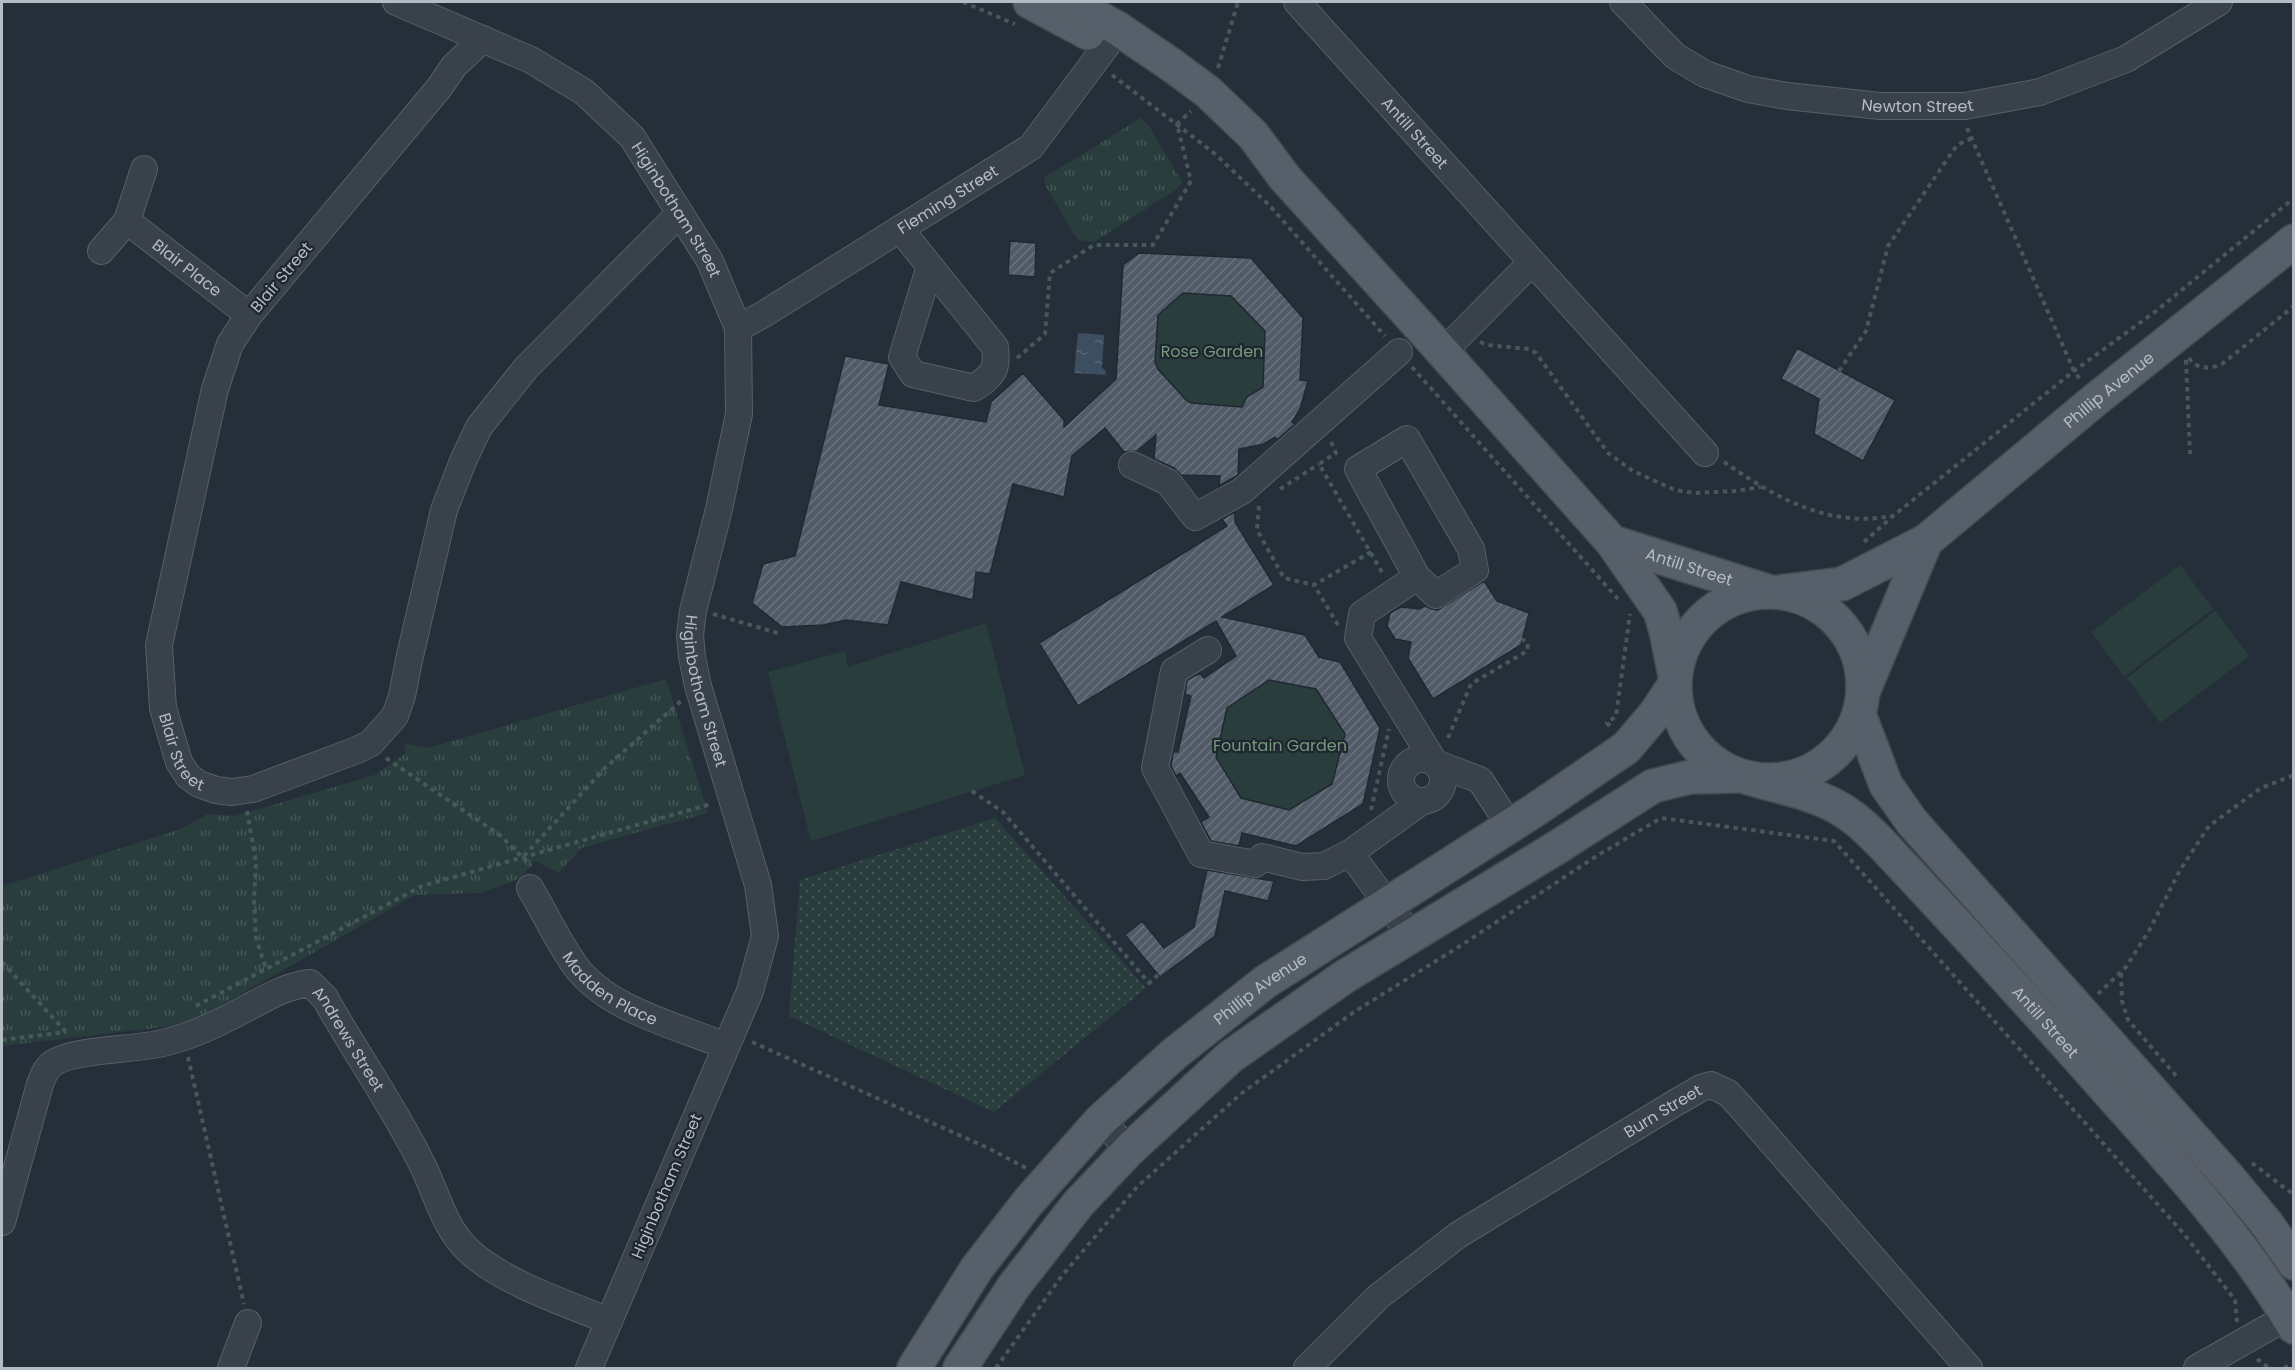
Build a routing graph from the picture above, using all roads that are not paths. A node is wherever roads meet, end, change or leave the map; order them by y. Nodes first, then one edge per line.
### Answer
1 (396, 2) edge
2 (1030, 2) edge
3 (1070, 2) edge
4 (1297, 2) edge
5 (1623, 2) edge
6 (2219, 2) edge
7 (483, 39) junction
8 (1106, 45) junction
9 (144, 169) dead end
10 (1285, 178) junction
11 (680, 213) junction
12 (127, 221) junction
13 (900, 229) junction
14 (2294, 241) edge
15 (101, 251) dead end
16 (1532, 262) junction
17 (930, 266) junction
18 (249, 315) junction
19 (738, 328) junction
20 (1399, 352) road end
21 (1443, 352) junction
22 (1705, 453) road end
23 (1132, 465) dead end
24 (1926, 541) junction
25 (1611, 542) junction
26 (1417, 577) junction
27 (1774, 592) junction
28 (1208, 650) dead end
29 (1675, 680) junction
30 (1861, 703) junction
31 (1435, 763) junction
32 (1743, 777) junction
33 (1421, 802) junction
34 (1510, 826) junction
35 (1350, 854) junction
36 (530, 888) dead end
37 (1388, 904) junction
38 (1412, 937) junction
39 (734, 1041) junction
40 (1101, 1120) junction
41 (1129, 1150) junction
42 (2, 1222) edge
43 (2294, 1263) edge
44 (2291, 1319) edge
45 (609, 1321) junction
46 (248, 1323) road end
47 (231, 1368) edge
48 (589, 1368) edge
49 (914, 1368) edge
50 (960, 1368) edge
51 (1307, 1368) edge
52 (1969, 1368) edge
53 (2197, 1368) edge

1 - 7 street, Higinbotham Street
2 - 8 main road, Antill Street
3 - 8 main road, Antill Street
4 - 16 street, Antill Street
5 - 6 street, Newton Street
7 - 11 street, Higinbotham Street
7 - 18 street, Blair Street
8 - 10 main road, Antill Street
8 - 10 main road, Antill Street
8 - 13 street, Fleming Street
9 - 12 street
10 - 21 main road, Antill Street
11 - 18 street, Blair Street
11 - 19 street, Higinbotham Street
12 - 15 street
12 - 18 street, Blair Place
13 - 17 street
13 - 19 street, Fleming Street
14 - 24 main road, Phillip Avenue
16 - 21 street
16 - 22 street, Antill Street
17 - 17 street
19 - 39 street, Higinbotham Street
20 - 23 street
21 - 25 main road, Antill Street
24 - 27 main road, Phillip Avenue
24 - 30 main road, Phillip Avenue
25 - 27 main road, Antill Street
25 - 29 main road, Antill Street
26 - 26 street
26 - 31 street
27 - 29 main road
27 - 30 main road
28 - 35 street
29 - 32 main road
29 - 34 main road, Phillip Avenue
30 - 32 main road
30 - 43 main road, Antill Street
31 - 33 street
31 - 33 street
31 - 34 street
32 - 38 main road
32 - 44 main road, Antill Street
33 - 35 street
34 - 37 main road, Phillip Avenue
35 - 37 street
36 - 39 street, Madden Place
37 - 38 street
37 - 40 main road, Phillip Avenue
38 - 41 main road
39 - 45 street, Higinbotham Street
40 - 41 street
40 - 49 main road, Phillip Avenue
41 - 50 main road
42 - 45 street, Andrews Street
44 - 53 street
45 - 48 street, Higinbotham Street
46 - 47 street
51 - 52 street, Burn Street

